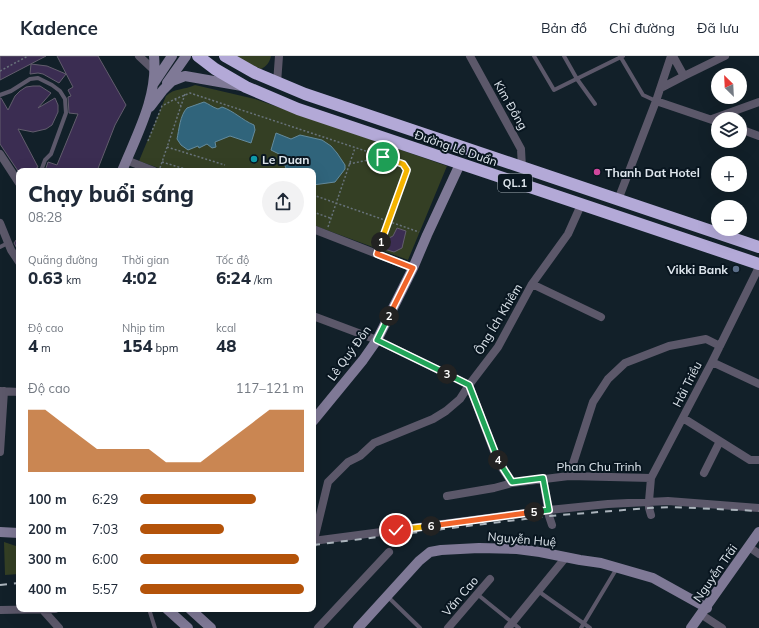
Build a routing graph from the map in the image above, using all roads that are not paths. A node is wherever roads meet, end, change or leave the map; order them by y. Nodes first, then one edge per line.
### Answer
1 (138, 56) edge
2 (154, 56) edge
3 (172, 56) edge
4 (186, 56) edge
5 (198, 56) edge
6 (225, 56) edge
7 (280, 56) edge
8 (470, 56) edge
9 (534, 56) edge
10 (564, 56) edge
11 (621, 56) edge
12 (672, 56) edge
13 (725, 56) edge
14 (154, 71) junction
15 (684, 76) junction
16 (577, 79) junction
17 (277, 83) junction
18 (154, 84) junction
19 (246, 87) junction
20 (661, 88) junction
21 (162, 90) junction
22 (0, 95) edge
23 (272, 98) junction
24 (656, 101) junction
25 (759, 102) edge
26 (594, 104) dead end
27 (146, 112) junction
28 (735, 112) edge
29 (711, 119) edge
30 (747, 132) edge
31 (759, 136) edge
32 (465, 149) junction
33 (0, 154) edge
34 (126, 160) junction
35 (460, 164) junction
36 (42, 168) edge
37 (123, 168) edge
38 (146, 168) edge
39 (522, 168) junction
40 (16, 178) edge
41 (618, 200) junction
42 (581, 205) junction
43 (0, 223) edge
44 (316, 230) edge
45 (9, 242) junction
46 (759, 247) edge
47 (0, 248) edge
48 (16, 256) edge
49 (759, 266) edge
50 (413, 268) junction
51 (532, 284) junction
52 (316, 317) edge
53 (601, 317) dead end
54 (377, 340) junction
55 (720, 346) junction
56 (712, 362) junction
57 (759, 384) edge
58 (469, 385) junction
59 (2, 391) edge
60 (16, 392) edge
61 (316, 417) edge
62 (683, 418) junction
63 (720, 441) junction
64 (0, 452) edge
65 (759, 460) edge
66 (704, 473) dead end
67 (569, 476) junction
68 (543, 478) junction
69 (651, 478) junction
70 (512, 482) junction
71 (447, 496) dead end
72 (648, 501) junction
73 (759, 508) edge
74 (549, 510) junction
75 (651, 515) dead end
76 (552, 525) dead end
77 (316, 531) edge
78 (0, 532) edge
79 (759, 532) edge
80 (16, 533) edge
81 (316, 543) edge
82 (749, 547) junction
83 (389, 552) dead end
84 (759, 554) edge
85 (566, 557) junction
86 (618, 568) junction
87 (490, 579) dead end
88 (538, 591) junction
89 (477, 594) junction
90 (387, 596) junction
91 (0, 610) edge
92 (16, 610) edge
93 (704, 611) junction
94 (44, 612) edge
95 (150, 612) edge
96 (170, 612) edge
97 (193, 612) edge
98 (513, 626) edge
99 (583, 626) edge
100 (60, 628) edge
101 (155, 628) edge
102 (188, 628) edge
103 (211, 628) edge
104 (318, 628) edge
105 (358, 628) edge
106 (420, 628) edge
107 (448, 628) edge
108 (590, 628) edge
109 (691, 628) edge
110 (722, 628) edge

1 - 14 street
2 - 14 street
3 - 18 street
4 - 21 street
5 - 19 highway, Đường Lê Duẩn / QL.1
6 - 17 highway, Đường Lê Duẩn / QL.1
7 - 17 street
8 - 39 street, Kim Đồng
9 - 16 lane
10 - 16 lane
11 - 16 lane
11 - 24 lane
12 - 15 street
12 - 20 street
13 - 15 street
14 - 18 street
15 - 20 street
16 - 26 lane
17 - 23 highway
17 - 32 highway, Đường Lê Duẩn / QL.1
18 - 27 street
19 - 21 street
19 - 23 highway, Đường Lê Duẩn / QL.1
20 - 24 street
21 - 27 street
22 - 36 lane
23 - 35 highway, Đường Lê Duẩn / QL.1
24 - 29 street
24 - 41 street
25 - 28 street
27 - 34 street
30 - 31 street
32 - 35 highway
32 - 39 highway, Đường Lê Duẩn / QL.1
33 - 40 street
34 - 37 street
34 - 38 street
35 - 42 highway, Đường Lê Duẩn / QL.1
35 - 50 street, Lê Quý Đôn
39 - 41 highway, Đường Lê Duẩn / QL.1
41 - 46 highway, Đường Lê Duẩn / QL.1
42 - 49 highway, Đường Lê Duẩn / QL.1
42 - 51 street, Ông Ích Khiêm
43 - 45 street
44 - 50 street
45 - 47 lane
45 - 48 street
49 - 55 street, Hải Triều
50 - 54 street, Lê Quý Đôn
51 - 53 street
51 - 58 street, Ông Ích Khiêm
52 - 54 street
54 - 58 street
54 - 61 street, Lê Quý Đôn
55 - 56 street, Hải Triều
55 - 67 street
56 - 57 street
56 - 62 street, Hải Triều
58 - 70 street
58 - 77 street, Ông Ích Khiêm
59 - 60 street
59 - 64 street
62 - 63 street
62 - 69 street, Hải Triều
63 - 65 street
63 - 66 street
67 - 68 street, Phan Chu Trinh
67 - 69 street, Phan Chu Trinh
68 - 70 street, Phan Chu Trinh
68 - 74 street
69 - 72 street, Hải Triều
70 - 71 street, Phan Chu Trinh
72 - 73 street
72 - 74 street
72 - 75 street, Hải Triều
74 - 76 street
74 - 81 street
78 - 80 street
79 - 82 street, Nguyễn Trãi
82 - 84 street
82 - 93 street, Nguyễn Trãi
83 - 104 street
85 - 86 street, Nguyễn Huệ
85 - 88 street
85 - 90 street, Nguyễn Huệ
86 - 93 street, Nguyễn Huệ
86 - 99 lane
87 - 89 street, Văn Cao
88 - 98 street
88 - 99 lane
89 - 98 lane
89 - 107 street, Văn Cao
90 - 105 street, Nguyễn Huệ
90 - 106 lane
91 - 92 street
93 - 109 street, Nguyễn Trãi
93 - 110 street
94 - 100 street
95 - 101 lane
96 - 102 street
97 - 103 street
99 - 108 lane

